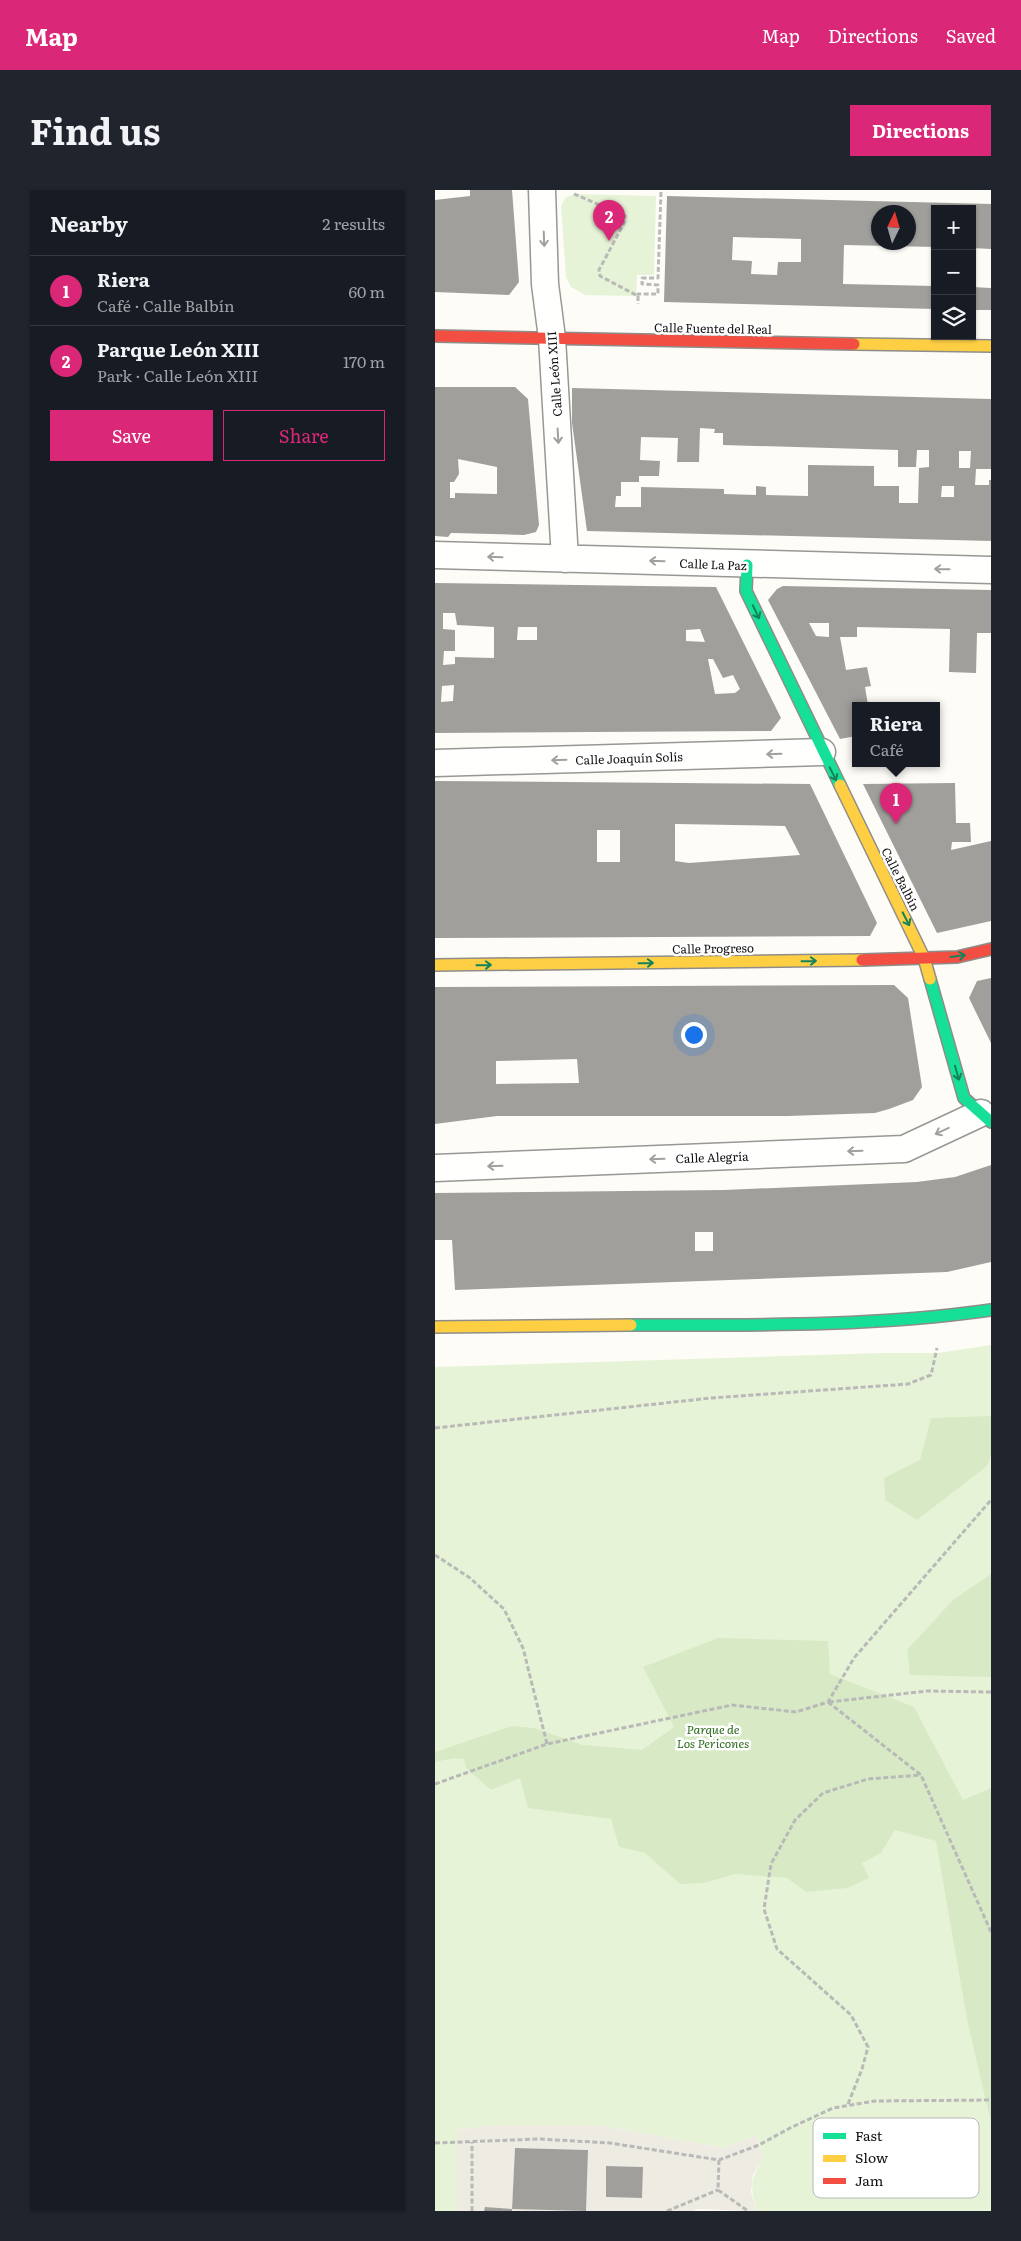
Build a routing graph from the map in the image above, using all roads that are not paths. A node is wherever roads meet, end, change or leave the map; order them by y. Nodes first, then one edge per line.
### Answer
1 (542, 190) edge
2 (435, 336) edge
3 (552, 338) junction
4 (991, 346) edge
5 (435, 555) edge
6 (565, 559) junction
7 (747, 565) junction
8 (991, 570) edge
9 (822, 752) junction
10 (435, 763) edge
11 (991, 949) edge
12 (924, 958) junction
13 (435, 965) edge
14 (986, 1118) edge
15 (435, 1168) edge
16 (991, 1310) edge
17 (435, 1327) edge

1 -> 3 street, Calle León XIII
2 - 3 street, Calle Fuente del Real
3 - 4 street, Calle Fuente del Real
3 -> 6 street, Calle León XIII
6 -> 5 street, Calle La Paz
7 -> 6 street, Calle La Paz
8 -> 7 street, Calle La Paz
7 -> 9 street, Calle Balbín
9 -> 10 street, Calle Joaquín Solís
9 -> 12 street, Calle Balbín
12 -> 11 street, Calle Progreso
13 -> 12 street, Calle Progreso
12 -> 14 street, Calle Balbín
14 -> 15 street, Calle Alegría
16 - 17 street

